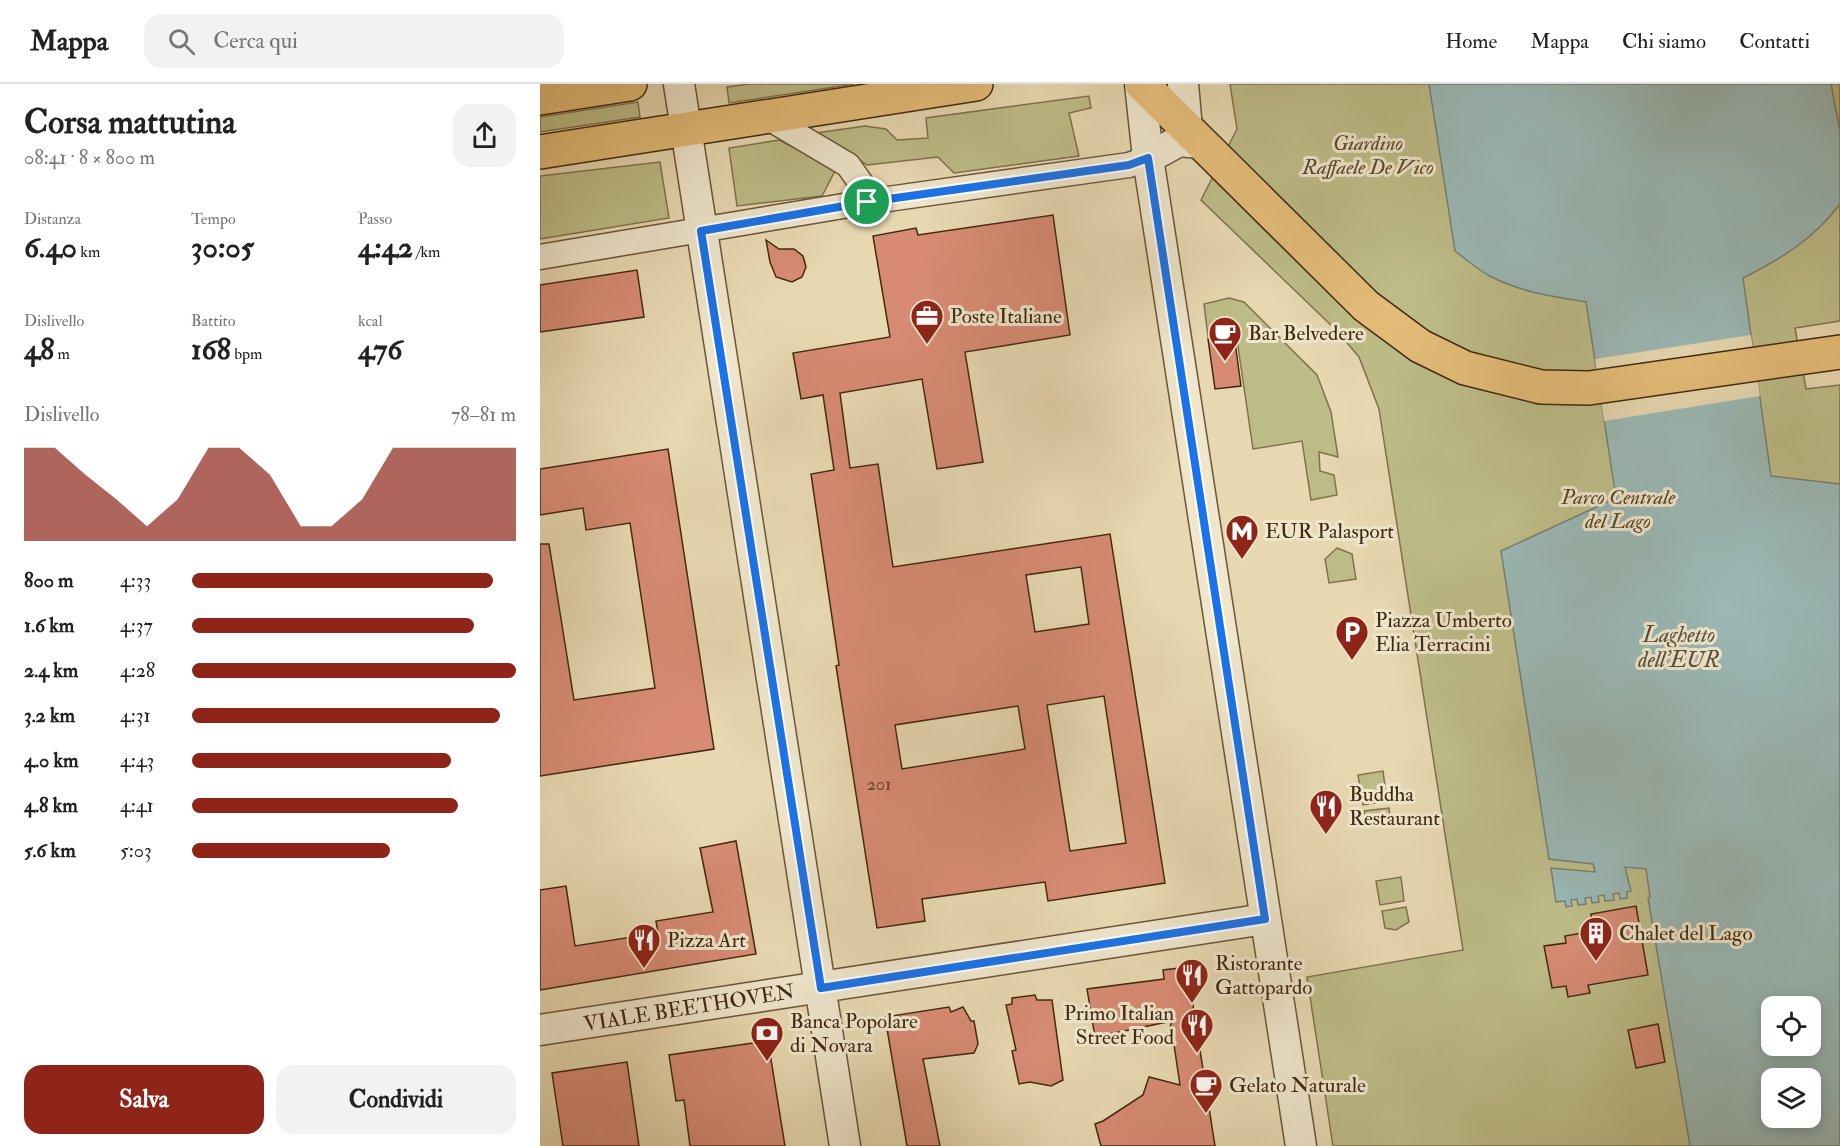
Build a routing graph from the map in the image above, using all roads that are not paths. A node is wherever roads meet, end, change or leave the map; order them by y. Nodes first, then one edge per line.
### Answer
1 (630, 84) edge
2 (679, 84) edge
3 (976, 84) edge
4 (1141, 84) edge
5 (1183, 84) edge
6 (540, 98) edge
7 (767, 117) junction
8 (686, 130) junction
9 (1193, 136) junction
10 (540, 152) edge
11 (1148, 158) junction
12 (867, 202) junction
13 (701, 231) junction
14 (540, 256) edge
15 (1840, 352) edge
16 (1265, 919) junction
17 (821, 988) junction
18 (540, 1030) edge
19 (845, 1146) edge
20 (1300, 1146) edge

1 - 6 main road
2 - 8 street
3 - 7 main road
4 - 9 main road
4 - 11 street
5 - 9 street
7 - 8 main road
7 - 12 street
8 - 10 main road
8 - 13 street
9 - 11 street
9 - 15 main road
11 - 12 street
11 - 16 street
12 - 13 street
13 - 14 street
13 - 17 street
16 - 17 street, VIALE BEETHOVEN
16 - 20 street
17 - 18 street, VIALE BEETHOVEN
17 - 19 street

